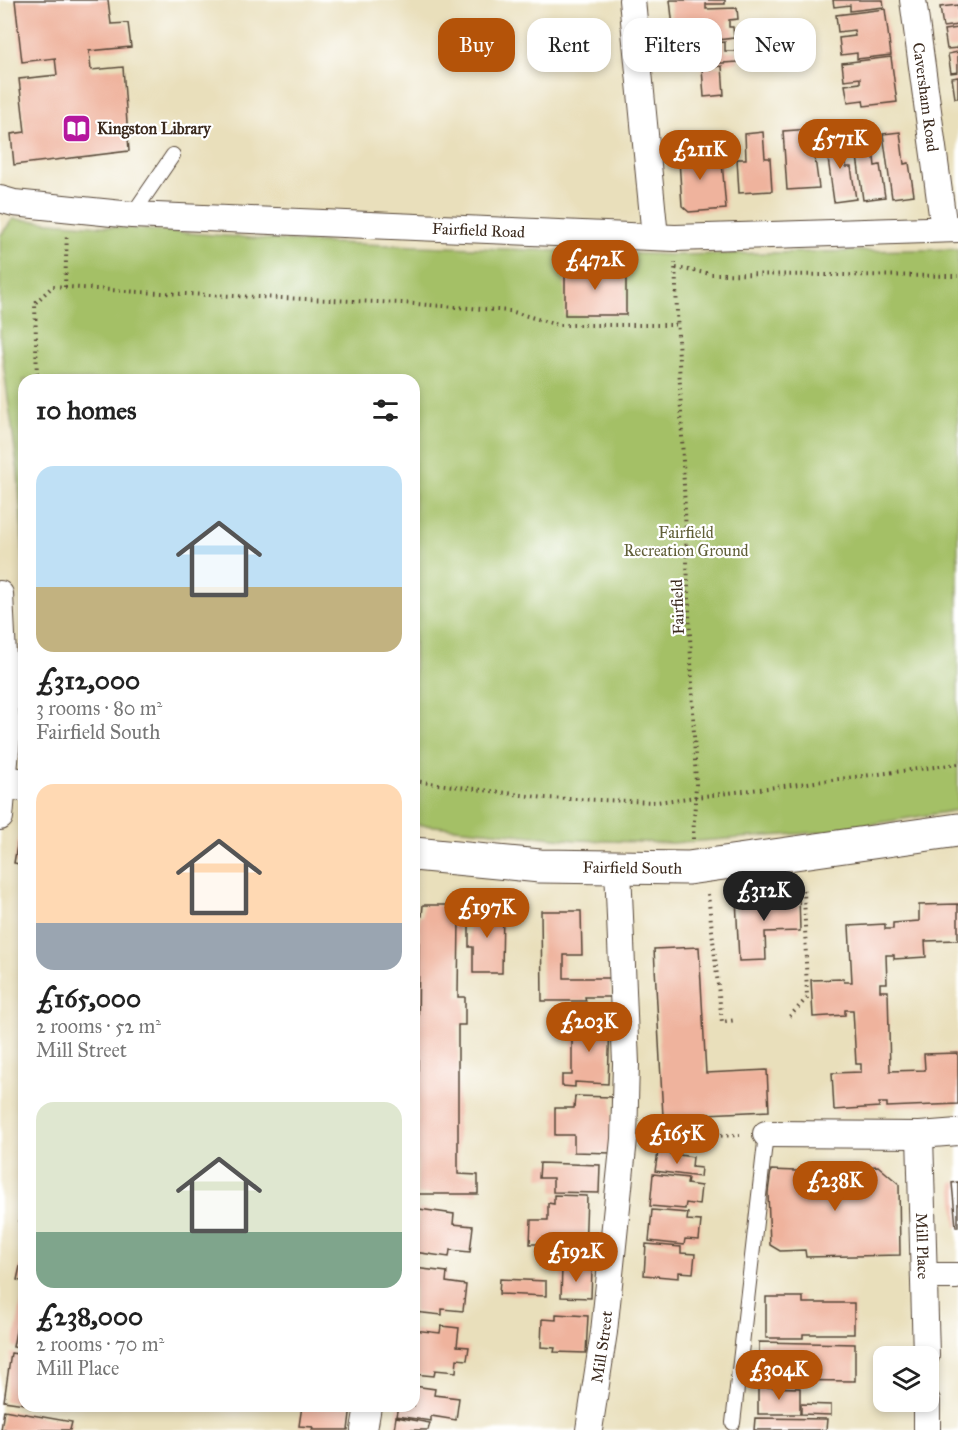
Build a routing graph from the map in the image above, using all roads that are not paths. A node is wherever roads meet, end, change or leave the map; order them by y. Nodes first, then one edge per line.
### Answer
1 (632, 0) edge
2 (913, 0) edge
3 (173, 155) dead end
4 (0, 199) edge
5 (132, 215) junction
6 (951, 229) edge
7 (665, 237) junction
8 (0, 594) edge
9 (10, 784) edge
10 (0, 817) edge
11 (958, 830) edge
12 (420, 855) edge
13 (618, 868) junction
14 (958, 1132) edge
15 (766, 1134) joint
16 (920, 1134) junction
17 (924, 1276) junction
18 (957, 1276) edge
19 (926, 1346) edge
20 (367, 1412) edge
21 (927, 1412) edge
22 (733, 1423) dead end
23 (364, 1430) edge
24 (589, 1430) edge
25 (927, 1430) edge

1 - 7 street
2 - 6 street, Caversham Road
3 - 5 lane
4 - 5 street, Fairfield Road
5 - 7 street, Fairfield Road
6 - 7 street, Fairfield Road
8 - 9 street
9 - 10 street
11 - 13 street, Fairfield South
12 - 13 street, Fairfield South
13 - 24 street, Mill Street
14 - 16 street
15 - 16 street
15 - 22 lane
16 - 17 street, Mill Place
17 - 18 street
17 - 19 street, Mill Place
20 - 23 street
21 - 25 street

